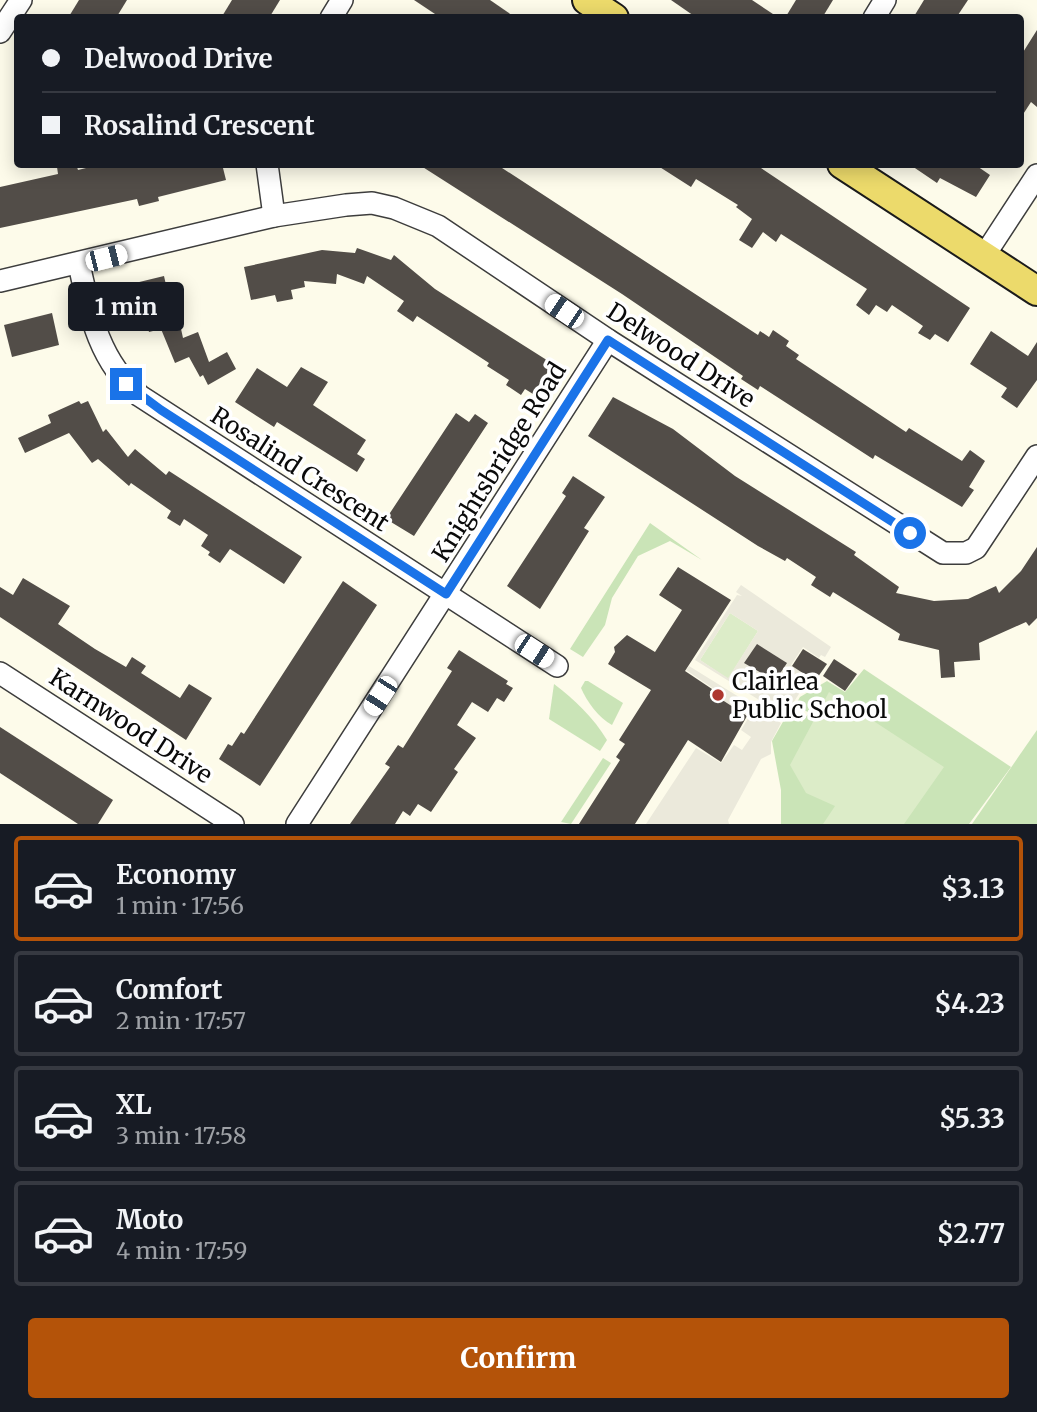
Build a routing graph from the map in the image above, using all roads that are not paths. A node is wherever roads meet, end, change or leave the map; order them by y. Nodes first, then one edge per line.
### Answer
1 (22, 0) edge
2 (0, 32) edge
3 (268, 168) edge
4 (848, 168) edge
5 (1037, 175) edge
6 (274, 216) junction
7 (984, 256) junction
8 (79, 264) junction
9 (0, 281) edge
10 (1037, 291) edge
11 (608, 340) junction
12 (1037, 456) edge
13 (446, 594) junction
14 (557, 666) dead end
15 (0, 673) edge
16 (233, 824) edge
17 (298, 824) edge

1 - 2 street
3 - 6 street
4 - 7 main road
5 - 7 street
6 - 8 street, Delwood Drive
6 - 11 street, Delwood Drive
7 - 10 main road
8 - 9 street, Delwood Drive
8 - 13 street, Rosalind Crescent
11 - 12 street, Delwood Drive
11 - 13 street, Knightsbridge Road
13 - 14 street, Rosalind Crescent
13 - 17 street, Knightsbridge Road
15 - 16 street, Karnwood Drive

